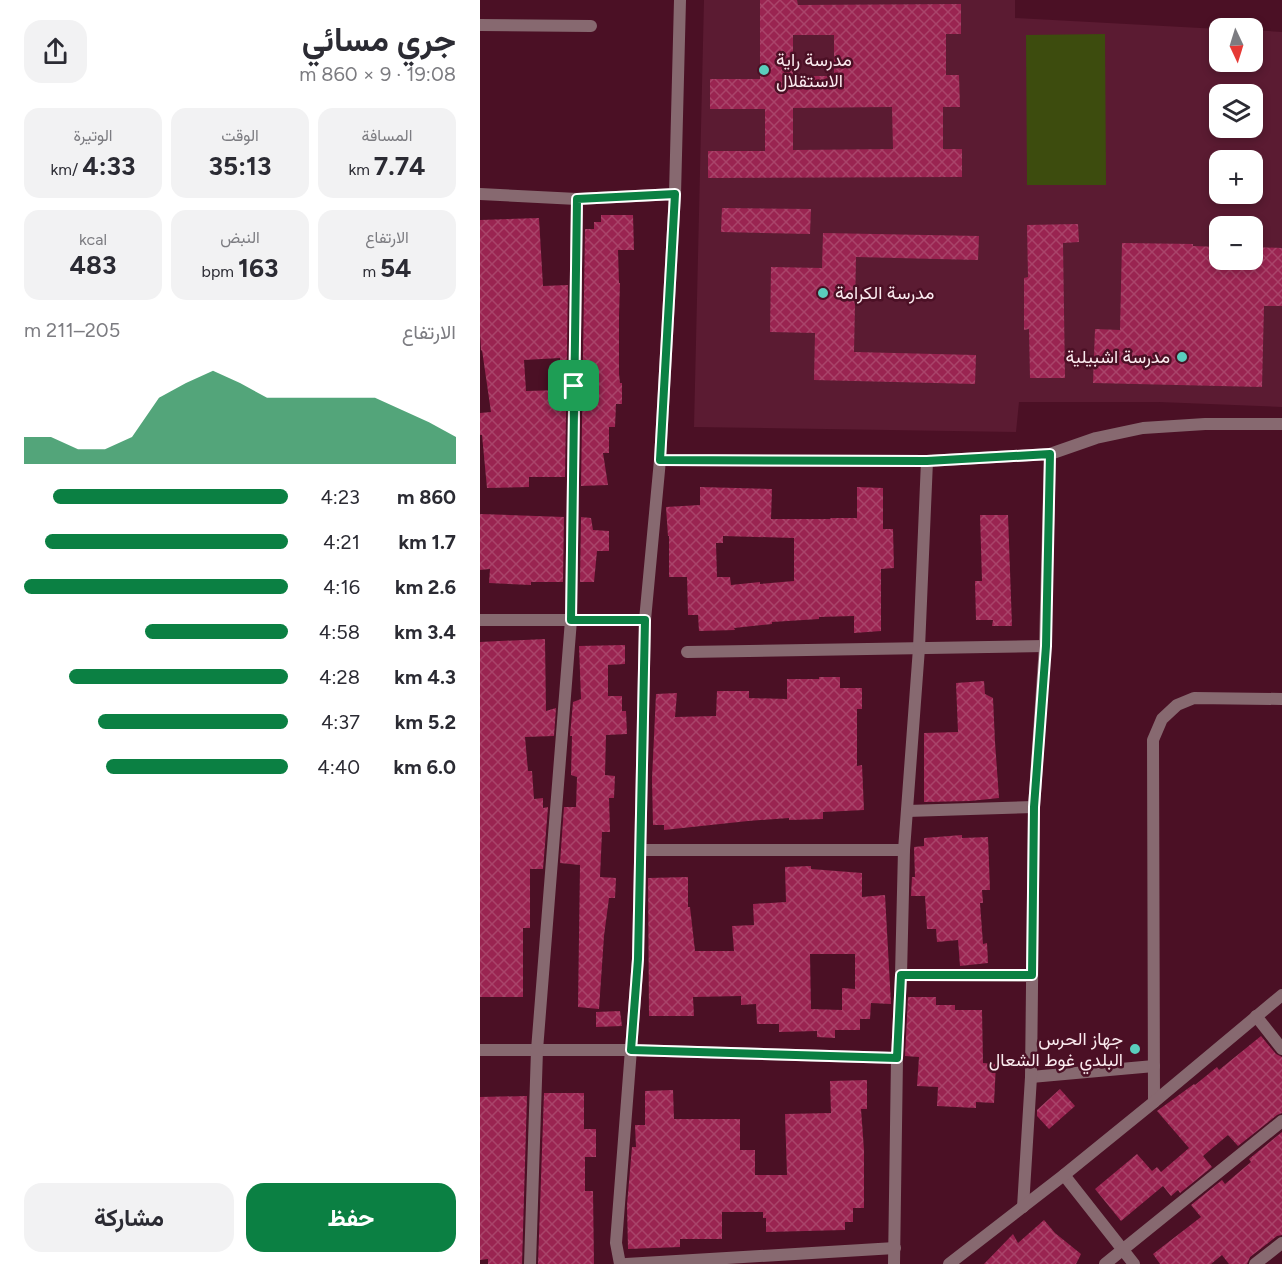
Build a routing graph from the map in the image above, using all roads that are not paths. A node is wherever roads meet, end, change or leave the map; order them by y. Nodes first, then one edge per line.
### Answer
1 (680, 0) edge
2 (480, 25) edge
3 (591, 26) dead end
4 (480, 194) edge
5 (675, 194) junction
6 (577, 199) junction
7 (1282, 423) edge
8 (1050, 454) junction
9 (660, 460) junction
10 (927, 461) junction
11 (480, 620) edge
12 (571, 620) junction
13 (645, 620) junction
14 (1046, 646) junction
15 (919, 648) junction
16 (687, 652) dead end
17 (1282, 699) edge
18 (1034, 807) junction
19 (907, 811) junction
20 (641, 850) junction
21 (904, 850) junction
22 (901, 975) junction
23 (1032, 975) junction
24 (1282, 995) edge
25 (1256, 1016) junction
26 (1282, 1049) edge
27 (480, 1050) edge
28 (537, 1050) junction
29 (631, 1050) junction
30 (897, 1058) junction
31 (1154, 1066) junction
32 (1031, 1077) junction
33 (1154, 1102) junction
34 (1282, 1121) edge
35 (1064, 1175) junction
36 (1023, 1207) junction
37 (1282, 1243) edge
38 (895, 1248) junction
39 (1123, 1250) junction
40 (530, 1264) edge
41 (620, 1264) edge
42 (626, 1264) edge
43 (894, 1264) edge
44 (949, 1264) edge
45 (1105, 1264) edge
46 (1134, 1264) edge
47 (1255, 1264) edge

1 - 5 street
2 - 3 street
4 - 6 street
5 - 6 street
5 - 9 street
6 - 12 street
7 - 8 street
8 - 10 street
8 - 14 street
9 - 10 street
9 - 13 street
10 - 15 street
11 - 12 street
12 - 13 street
12 - 28 street
13 - 20 street
14 - 15 street
14 - 18 street
15 - 16 street
15 - 19 street
17 - 31 street
18 - 19 street
18 - 23 street
19 - 21 street
20 - 21 street
20 - 29 street
21 - 22 street
22 - 23 street
22 - 30 street
23 - 32 street
24 - 25 street
25 - 26 street
25 - 33 street
27 - 28 street
28 - 29 street
28 - 40 street
29 - 30 street
29 - 41 street
30 - 38 street
31 - 32 street
31 - 33 street
32 - 36 street
33 - 35 street
34 - 39 street
35 - 36 street
35 - 39 street
36 - 44 street
37 - 47 street
38 - 42 street
38 - 43 street
39 - 45 street
39 - 46 street

